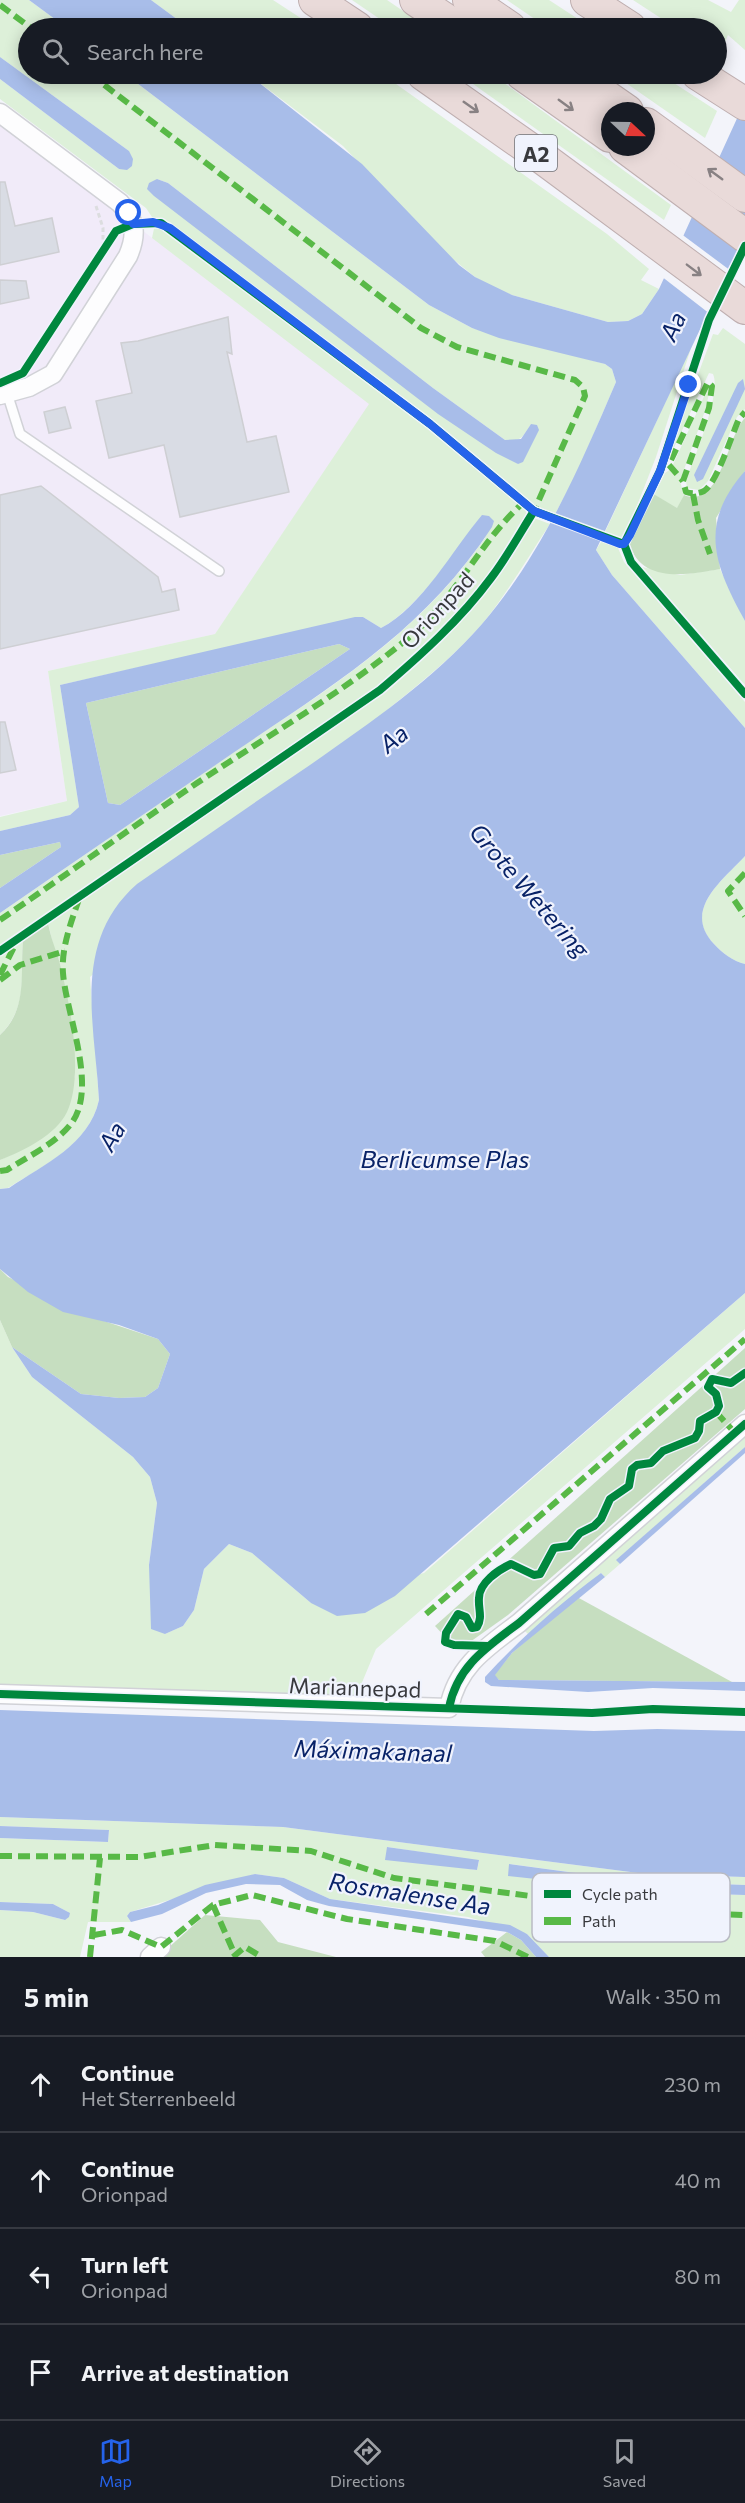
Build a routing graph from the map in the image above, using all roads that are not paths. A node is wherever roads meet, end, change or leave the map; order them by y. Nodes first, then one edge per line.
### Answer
1 (315, 0) edge
2 (416, 0) edge
3 (469, 0) edge
4 (587, 0) edge
5 (342, 18) edge
6 (443, 18) edge
7 (495, 18) edge
8 (615, 18) edge
9 (437, 84) edge
10 (536, 84) edge
11 (588, 84) edge
12 (714, 84) edge
13 (614, 102) edge
14 (745, 104) edge
15 (0, 113) edge
16 (601, 130) edge
17 (655, 130) edge
18 (637, 156) edge
19 (745, 196) edge
20 (745, 236) edge
21 (745, 308) edge
22 (4, 394) edge
23 (219, 571) dead end
24 (745, 1425) edge
25 (0, 1694) edge

1 - 5 highway
2 - 6 highway
3 - 7 highway
4 - 8 highway
9 -> 21 highway, A2
10 -> 16 highway, A2
11 - 13 highway
12 - 14 highway
15 - 22 street
19 -> 17 highway
18 - 20 highway
22 - 23 lane
24 - 25 street, Mariannepad

